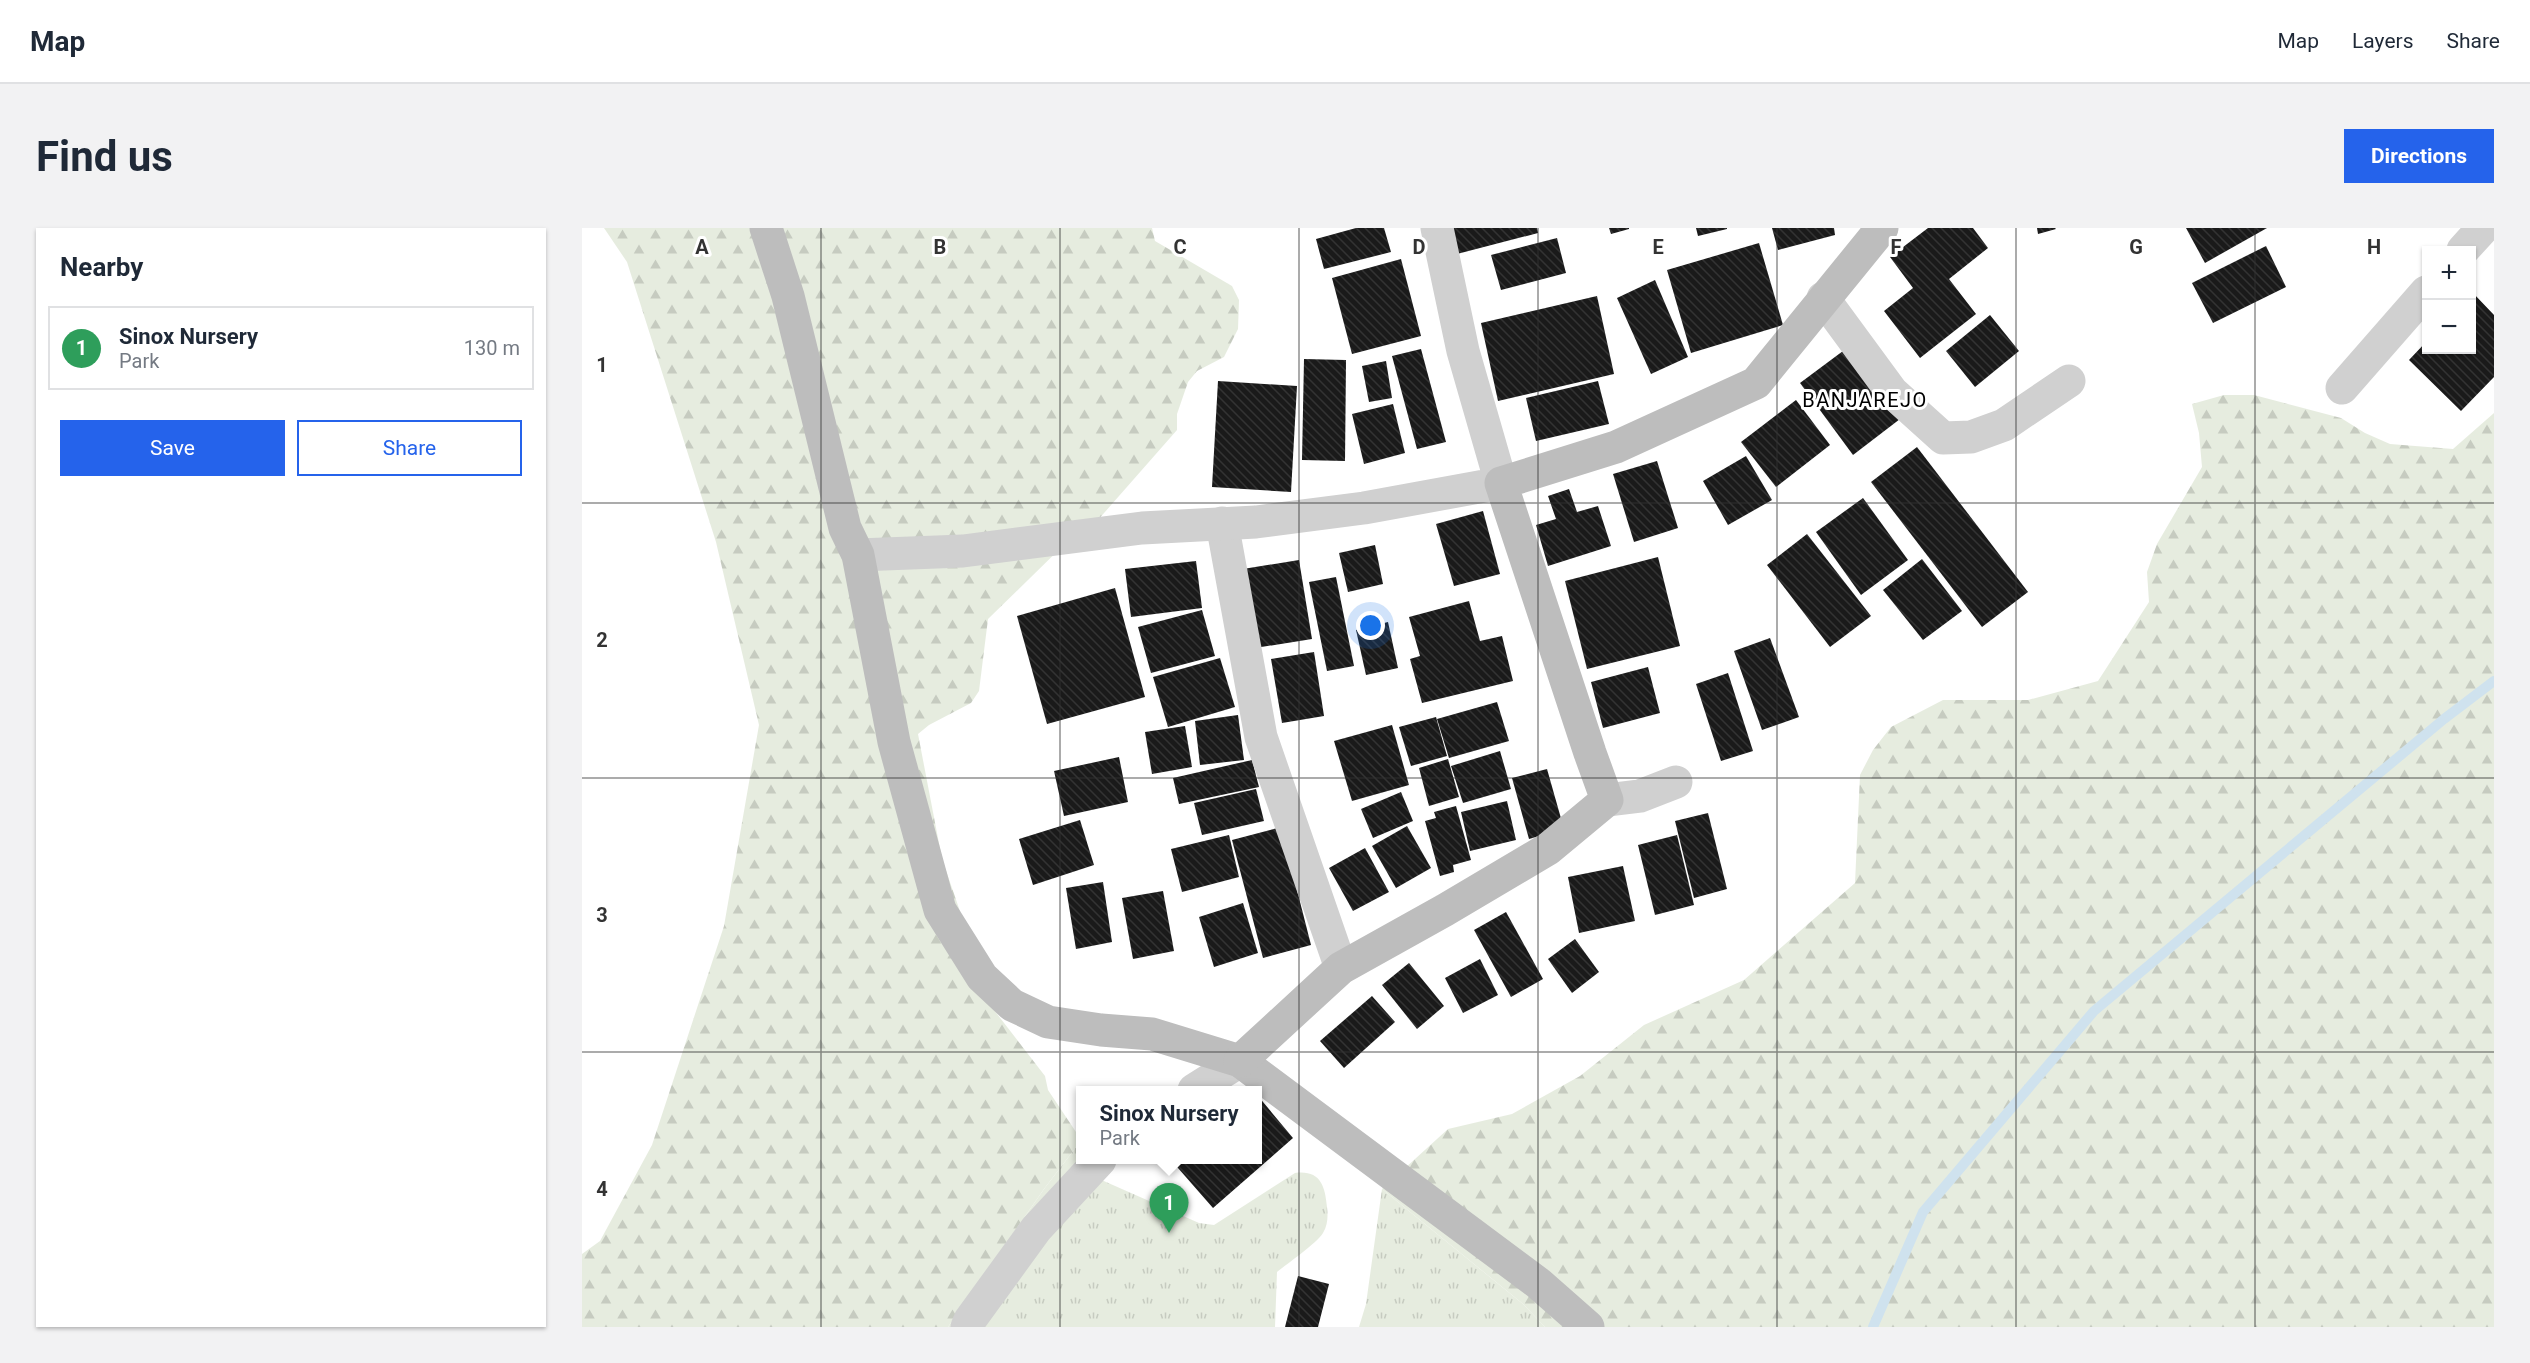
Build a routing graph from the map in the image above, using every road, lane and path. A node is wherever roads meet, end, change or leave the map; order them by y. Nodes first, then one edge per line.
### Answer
1 (766, 228) edge
2 (1437, 228) edge
3 (1882, 228) edge
4 (2483, 228) edge
5 (2467, 246) edge
6 (1823, 298) junction
7 (2422, 298) edge
8 (2069, 381) dead end
9 (2342, 388) dead end
10 (1502, 483) junction
11 (1222, 523) junction
12 (858, 555) junction
13 (1676, 782) dead end
14 (1608, 800) junction
15 (1341, 968) junction
16 (1240, 1061) junction
17 (1200, 1086) edge
18 (1096, 1164) edge
19 (967, 1327) edge
20 (1588, 1327) edge

1 - 12 street
2 - 10 street
3 - 6 street
4 - 5 street
6 - 8 street
6 - 10 street
7 - 9 street
10 - 11 street
10 - 14 street
11 - 12 street
11 - 15 street
12 - 16 street
13 - 14 street
14 - 15 street
15 - 16 street
16 - 17 street
16 - 20 street
18 - 19 street

